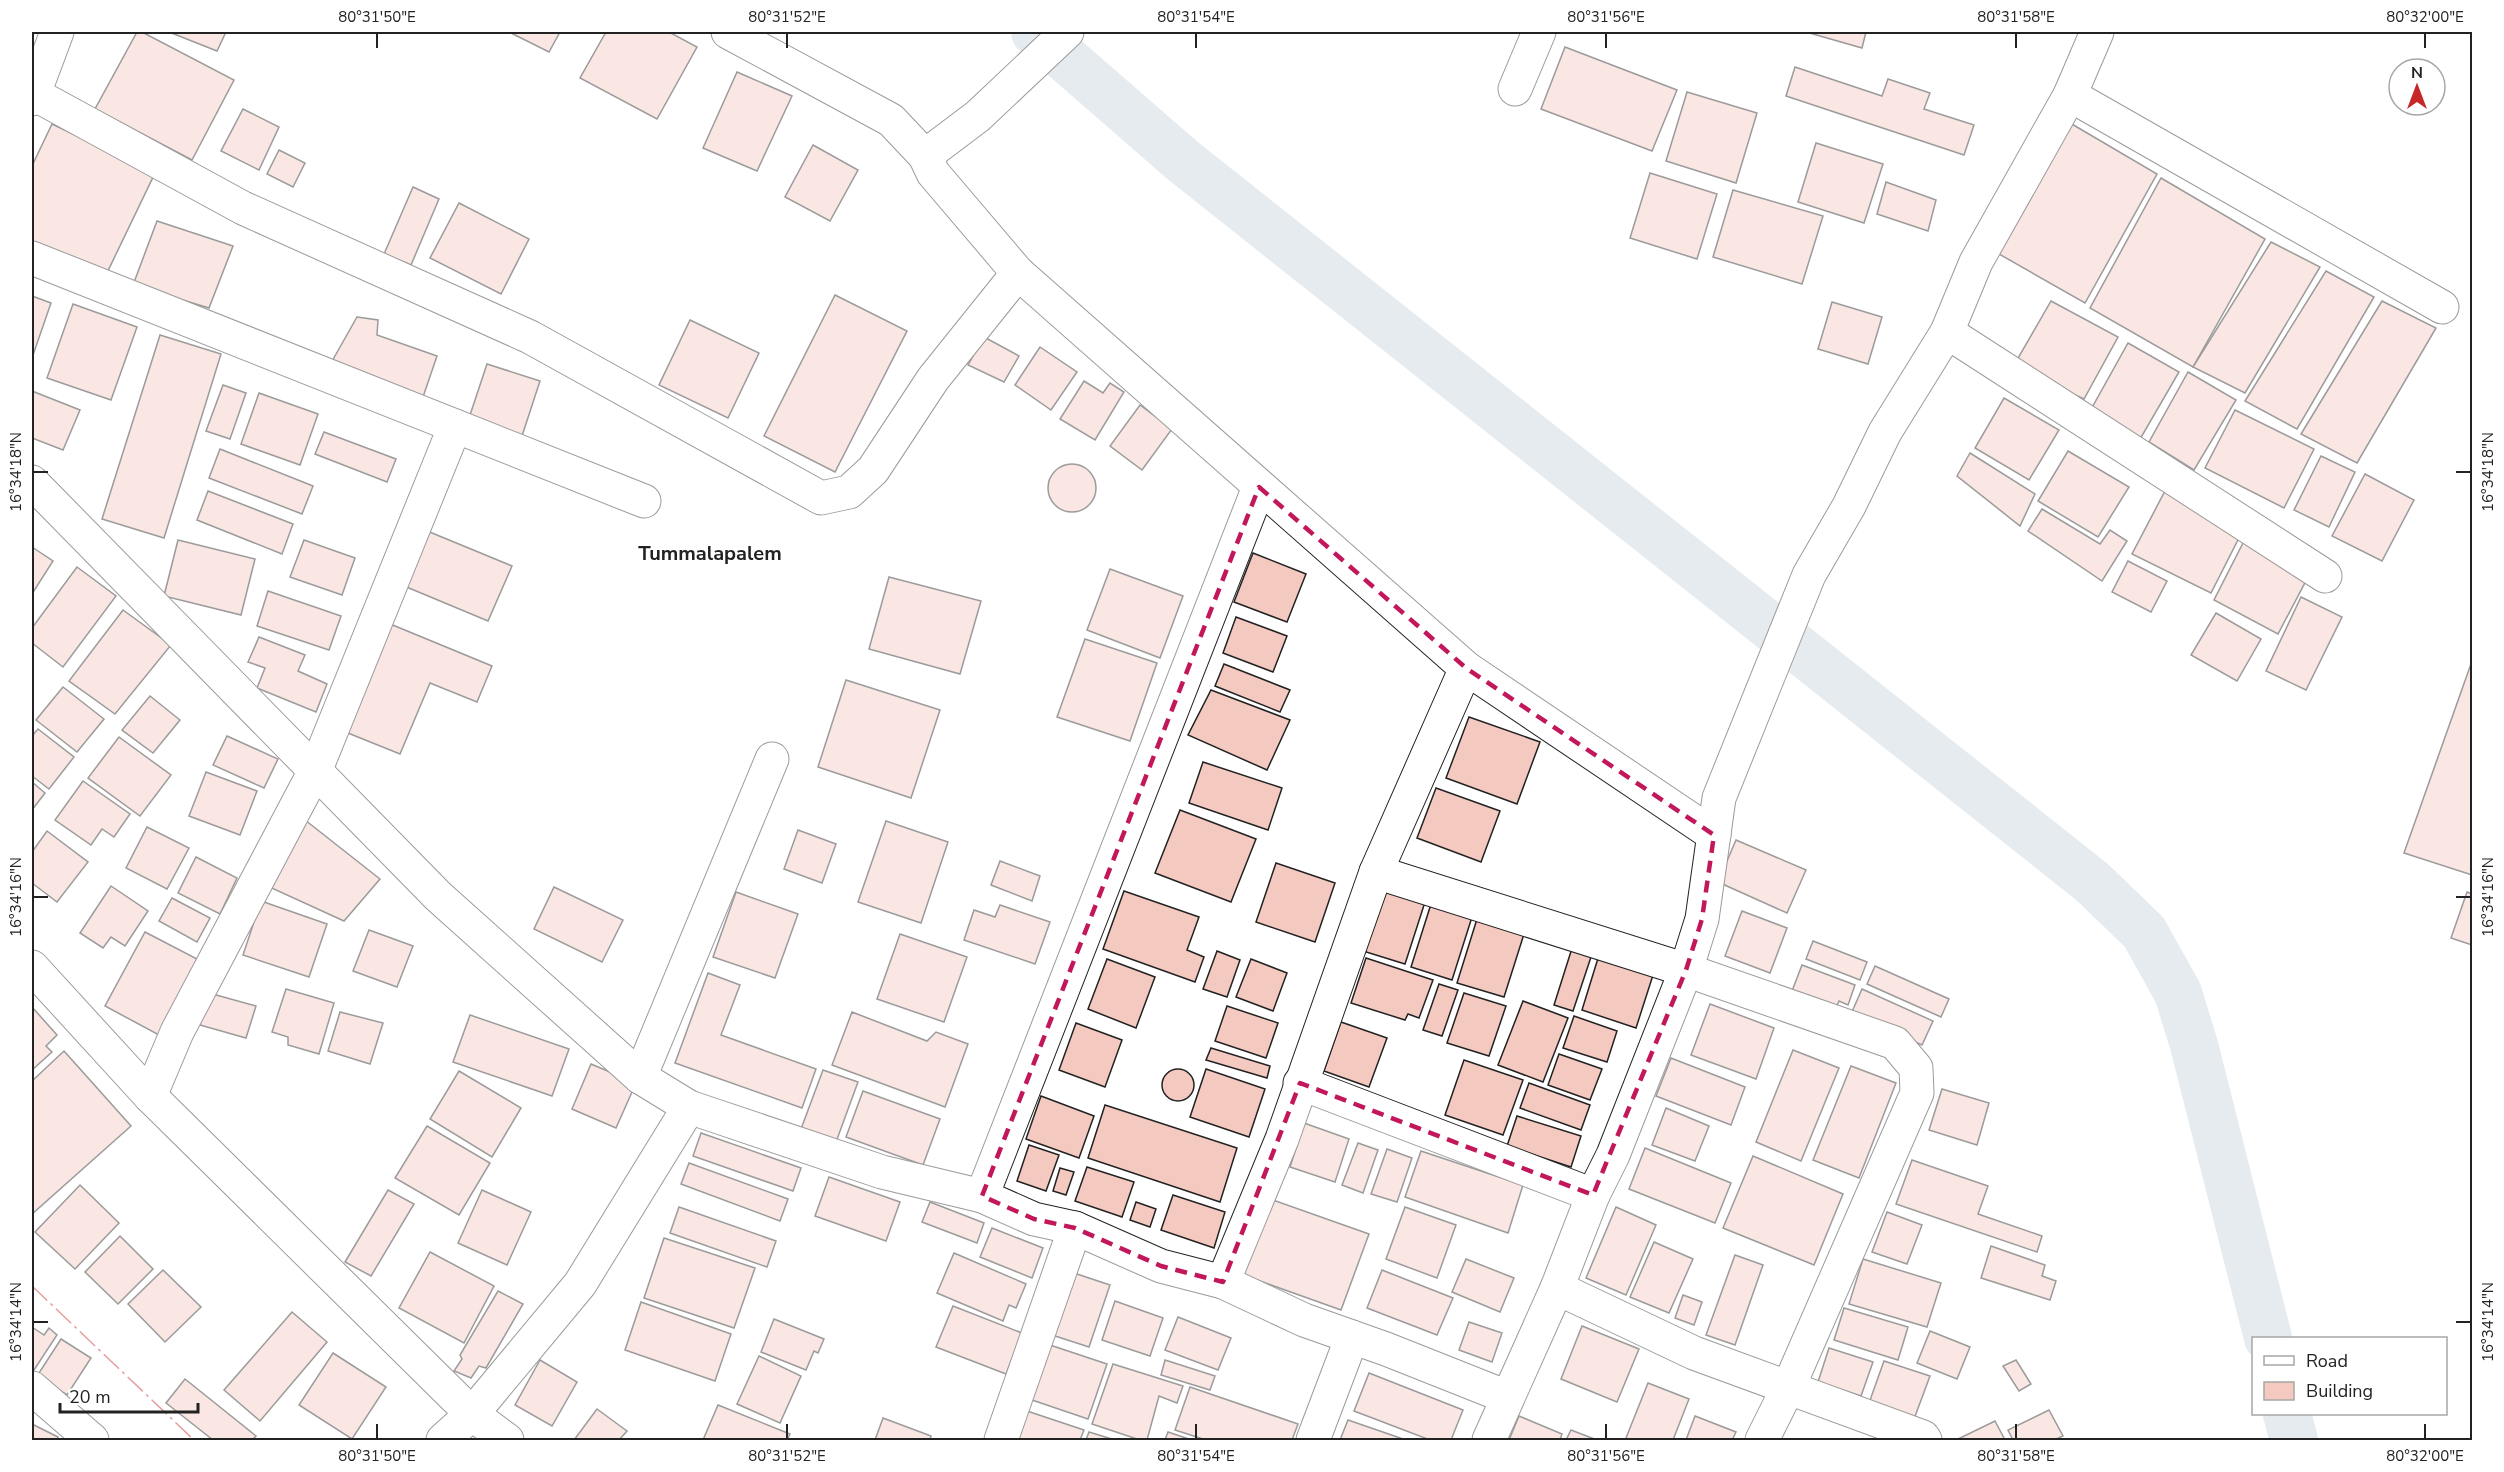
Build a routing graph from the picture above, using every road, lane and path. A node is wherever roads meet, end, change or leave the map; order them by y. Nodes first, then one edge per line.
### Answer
1 (57, 32) edge
2 (728, 32) edge
3 (1067, 32) edge
4 (1539, 32) edge
5 (2097, 32) edge
6 (1515, 89) dead end
7 (2070, 95) junction
8 (33, 96) edge
9 (925, 156) junction
10 (32, 258) edge
11 (1018, 273) junction
12 (2442, 308) dead end
13 (1947, 332) junction
14 (455, 426) junction
15 (32, 482) edge
16 (1259, 487) junction
17 (644, 501) dead end
18 (2325, 576) dead end
19 (1466, 668) junction
20 (772, 759) dead end
21 (316, 769) junction
22 (1714, 835) junction
23 (1376, 872) junction
24 (32, 967) edge
25 (1686, 970) junction
26 (640, 1077) junction
27 (1300, 1083) junction
28 (150, 1096) junction
29 (689, 1107) junction
30 (1593, 1195) junction
31 (982, 1196) junction
32 (1075, 1228) junction
33 (1223, 1281) junction
34 (1557, 1288) junction
35 (1352, 1336) junction
36 (1789, 1386) junction
37 (32, 1388) edge
38 (1507, 1397) junction
39 (472, 1414) junction
40 (92, 1440) edge
41 (443, 1440) edge
42 (507, 1440) edge
43 (1001, 1440) edge
44 (1313, 1440) edge
45 (1489, 1440) edge
46 (1762, 1440) edge
47 (1925, 1440) edge

1 - 8 street
2 - 9 street
3 - 9 street
4 - 6 street
5 - 7 street
7 - 12 street
7 - 13 street
8 - 11 street
9 - 11 street
10 - 14 street
11 - 16 street
13 - 18 street
13 - 22 street
14 - 17 street
14 - 21 street
15 - 21 street
16 - 19 street
16 - 31 street
19 - 22 street
19 - 23 street
20 - 26 street
21 - 26 street
21 - 28 street
22 - 25 street
23 - 25 street
23 - 27 street
24 - 28 street
25 - 30 street
25 - 36 street
26 - 29 street
27 - 30 street
27 - 33 street
28 - 39 street
29 - 31 street
29 - 39 street
30 - 34 street
31 - 32 street
32 - 33 street
32 - 43 street
33 - 35 street
34 - 36 street
34 - 38 street
35 - 38 street
35 - 44 street
36 - 46 street
36 - 47 street
37 - 40 street
38 - 45 street
39 - 41 street
39 - 42 street

